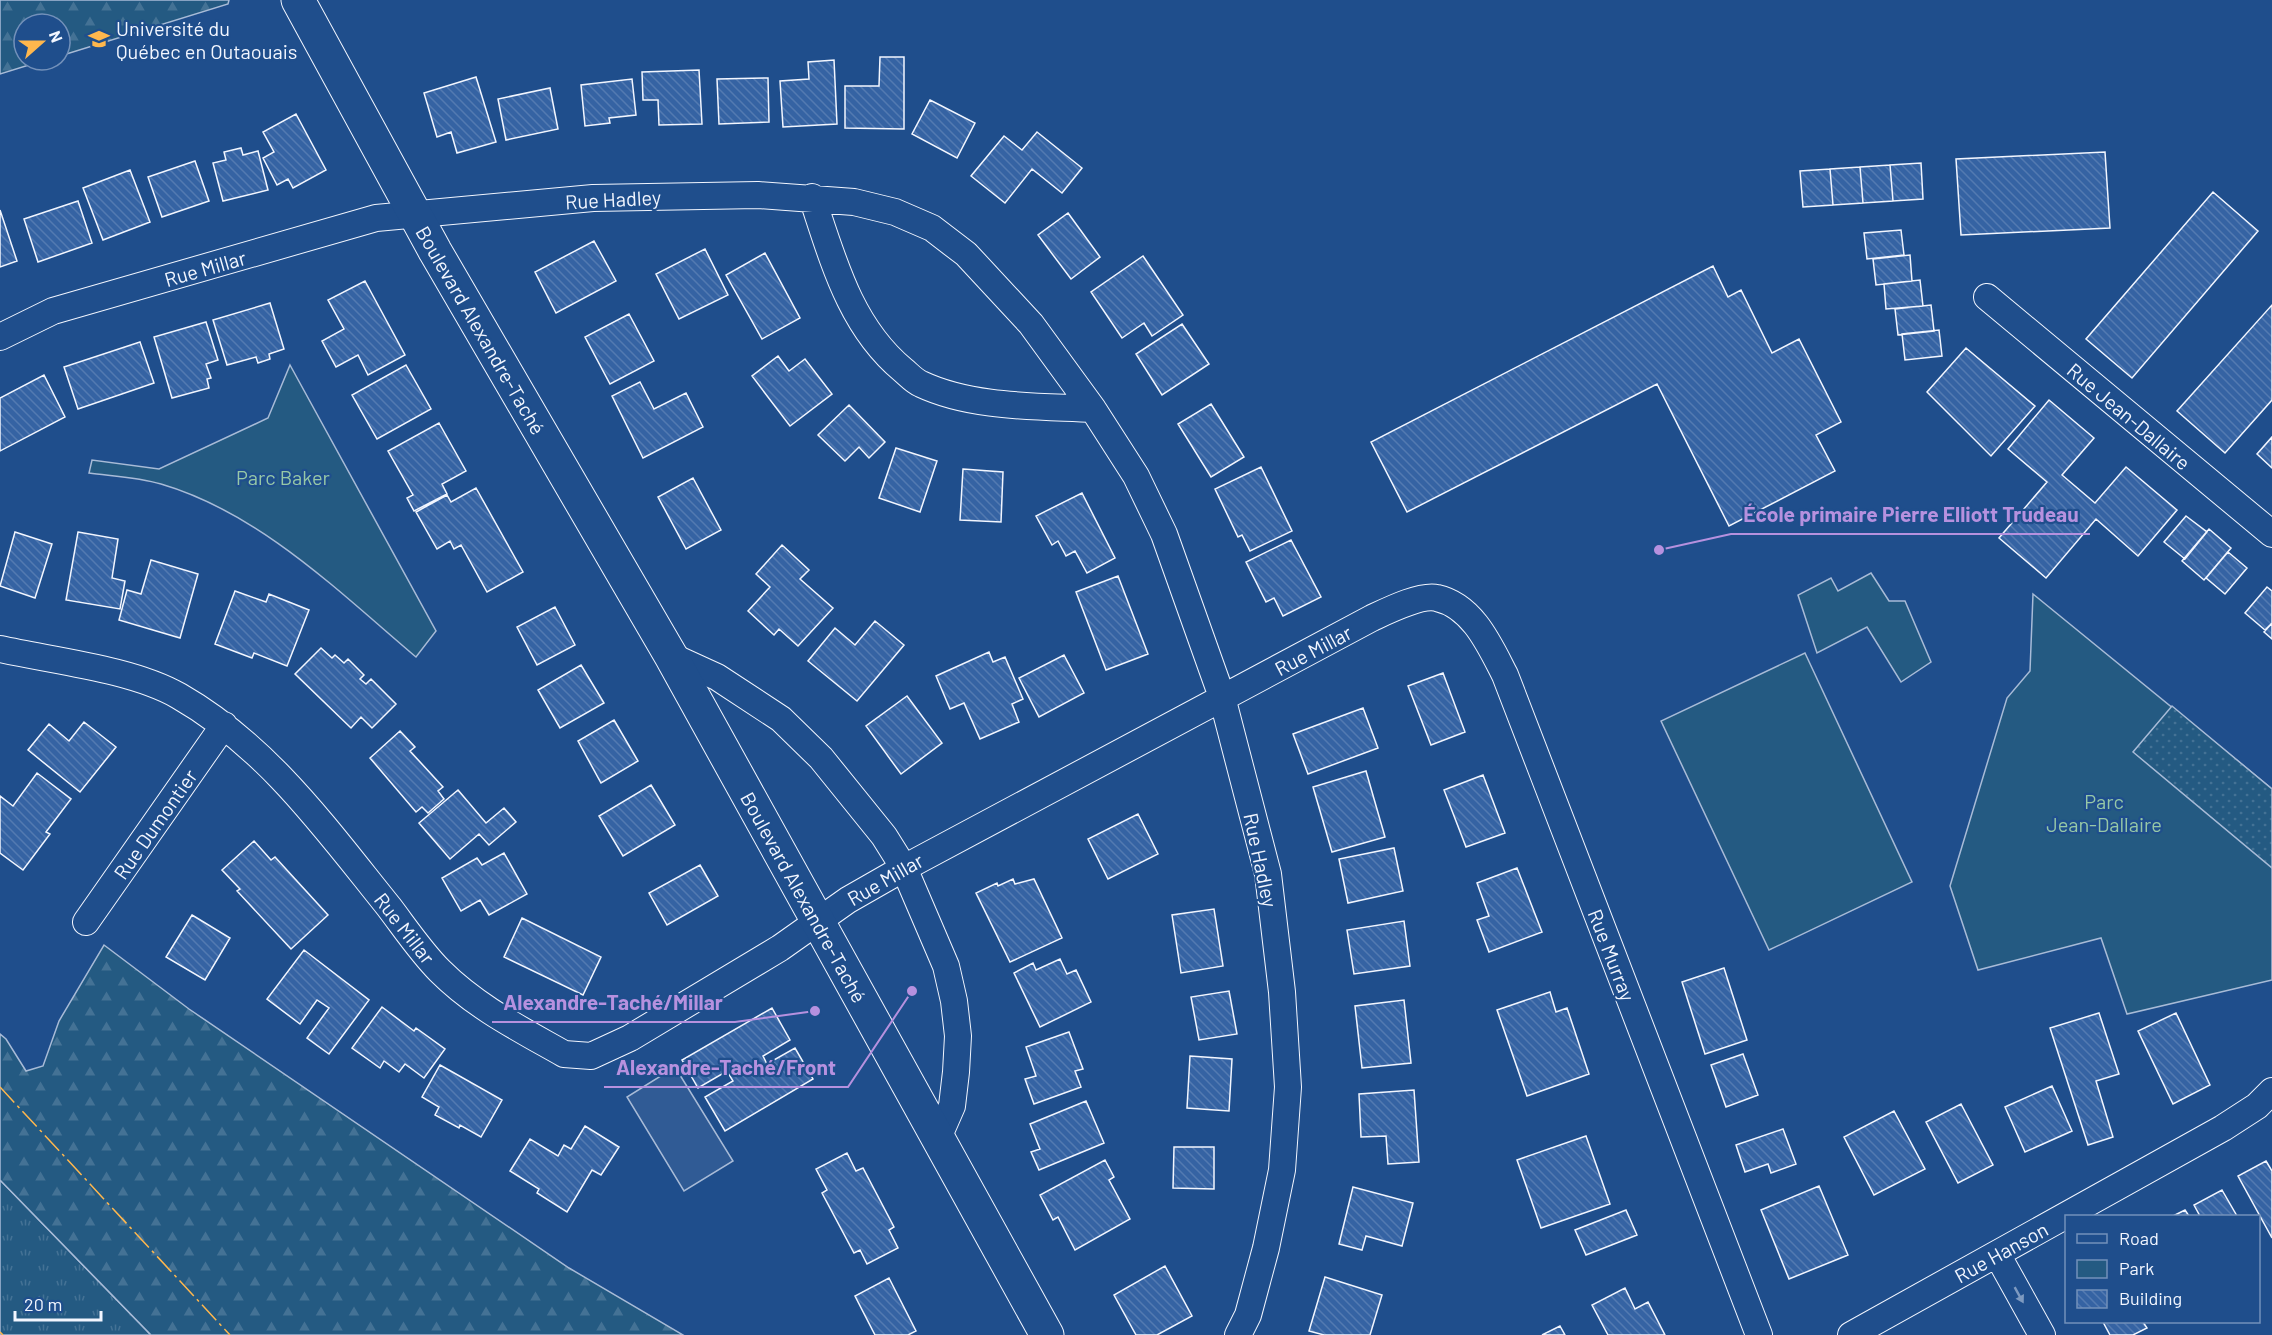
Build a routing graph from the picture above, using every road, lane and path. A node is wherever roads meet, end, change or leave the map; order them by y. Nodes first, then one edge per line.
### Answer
1 (298, 0) edge
2 (812, 197) junction
3 (415, 215) junction
4 (1987, 297) dead end
5 (0, 337) edge
6 (1093, 410) junction
7 (2272, 534) edge
8 (1436, 597) joint
9 (0, 648) edge
10 (671, 656) junction
11 (1222, 698) junction
12 (224, 725) junction
13 (904, 868) junction
14 (87, 922) dead end
15 (817, 922) junction
16 (2272, 1091) edge
17 (938, 1138) junction
18 (2067, 1215) edge
19 (2065, 1216) edge
20 (1997, 1254) junction
21 (1047, 1335) edge
22 (1238, 1335) edge
23 (1759, 1335) edge
24 (1851, 1335) edge
25 (2042, 1335) edge

1 - 3 main road, Boulevard Alexandre-Taché
2 - 3 street, Rue Hadley
2 - 6 street, Rue Hadley
2 - 6 street
3 - 5 street, Rue Millar
3 - 10 main road, Boulevard Alexandre-Taché
4 - 7 street, Rue Jean-Dallaire
6 - 11 street, Rue Hadley
8 - 11 street, Rue Millar
8 - 23 street, Rue Murray
9 - 12 street, Rue Millar
10 - 13 street
10 - 15 main road, Boulevard Alexandre-Taché
11 - 13 street, Rue Millar
11 - 22 street, Rue Hadley
12 - 14 street, Rue Dumontier
12 - 15 street, Rue Millar
13 - 15 street, Rue Millar
13 - 17 street
15 - 17 main road, Boulevard Alexandre-Taché
16 - 18 street, Rue Hanson
17 - 21 main road, Boulevard Alexandre-Taché
19 - 20 street, Rue Hanson
20 - 24 street, Rue Hanson
20 -> 25 street

